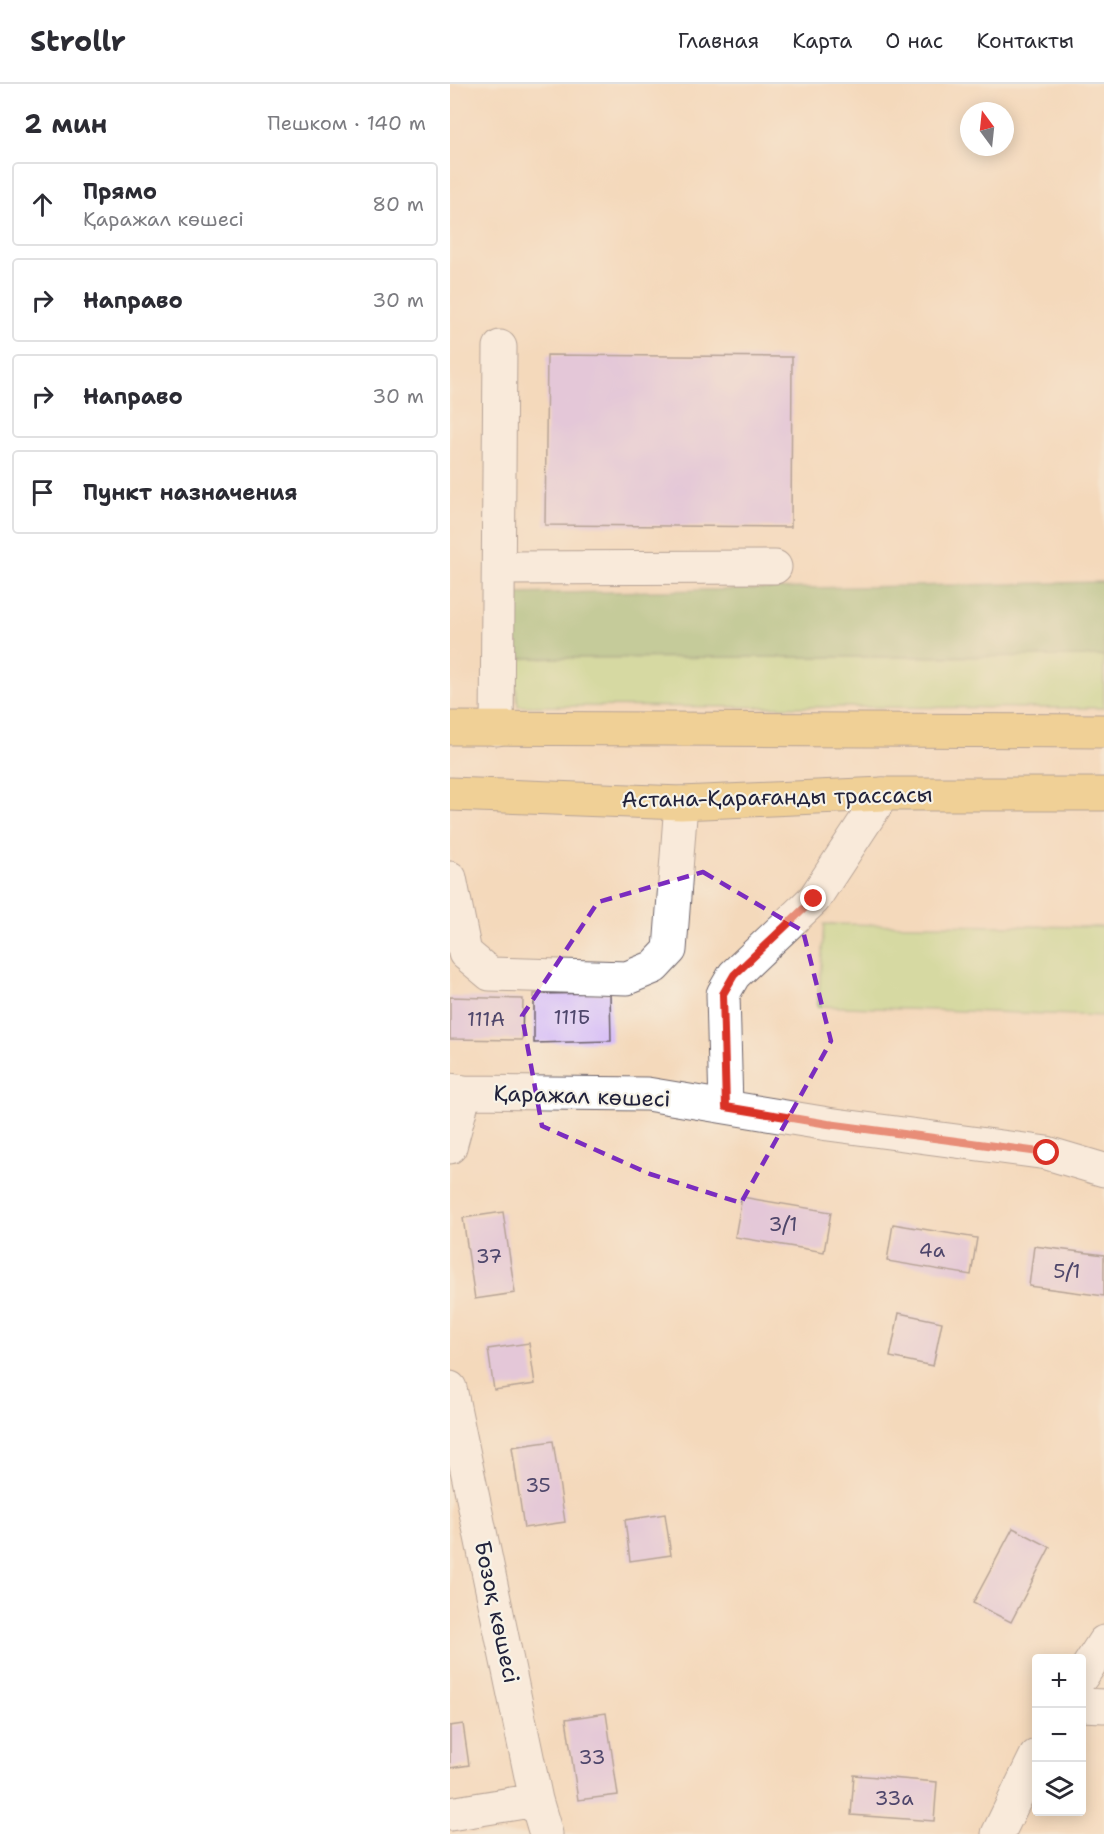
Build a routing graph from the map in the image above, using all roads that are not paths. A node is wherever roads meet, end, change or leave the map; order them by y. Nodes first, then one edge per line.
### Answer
1 (500, 347) dead end
2 (776, 567) dead end
3 (499, 568) junction
4 (450, 728) edge
5 (497, 729) junction
6 (1104, 731) edge
7 (450, 794) edge
8 (883, 794) junction
9 (1104, 794) edge
10 (681, 803) junction
11 (450, 878) edge
12 (458, 1091) edge
13 (726, 1107) junction
14 (450, 1148) edge
15 (1104, 1170) edge
16 (450, 1388) edge
17 (1104, 1642) edge
18 (1086, 1670) edge
19 (1086, 1705) edge
20 (1104, 1706) edge
21 (1033, 1762) edge
22 (536, 1800) junction
23 (450, 1814) edge
24 (546, 1834) edge
25 (999, 1834) edge

1 - 3 street
2 - 3 street
3 - 5 street
4 - 5 main road
5 - 6 main road
7 - 10 main road, Астана-Қарағанды трассасы
8 - 9 main road, Астана-Қарағанды трассасы
8 - 10 main road, Астана-Қарағанды трассасы
8 - 13 street
10 - 11 street
12 - 13 street, Қаражал көшесі
12 - 14 street
13 - 15 street, Қаражал көшесі
16 - 22 street, Бозоқ көшесі
17 - 18 street
19 - 20 street
21 - 25 street
22 - 23 street
22 - 24 street, Бозоқ көшесі

